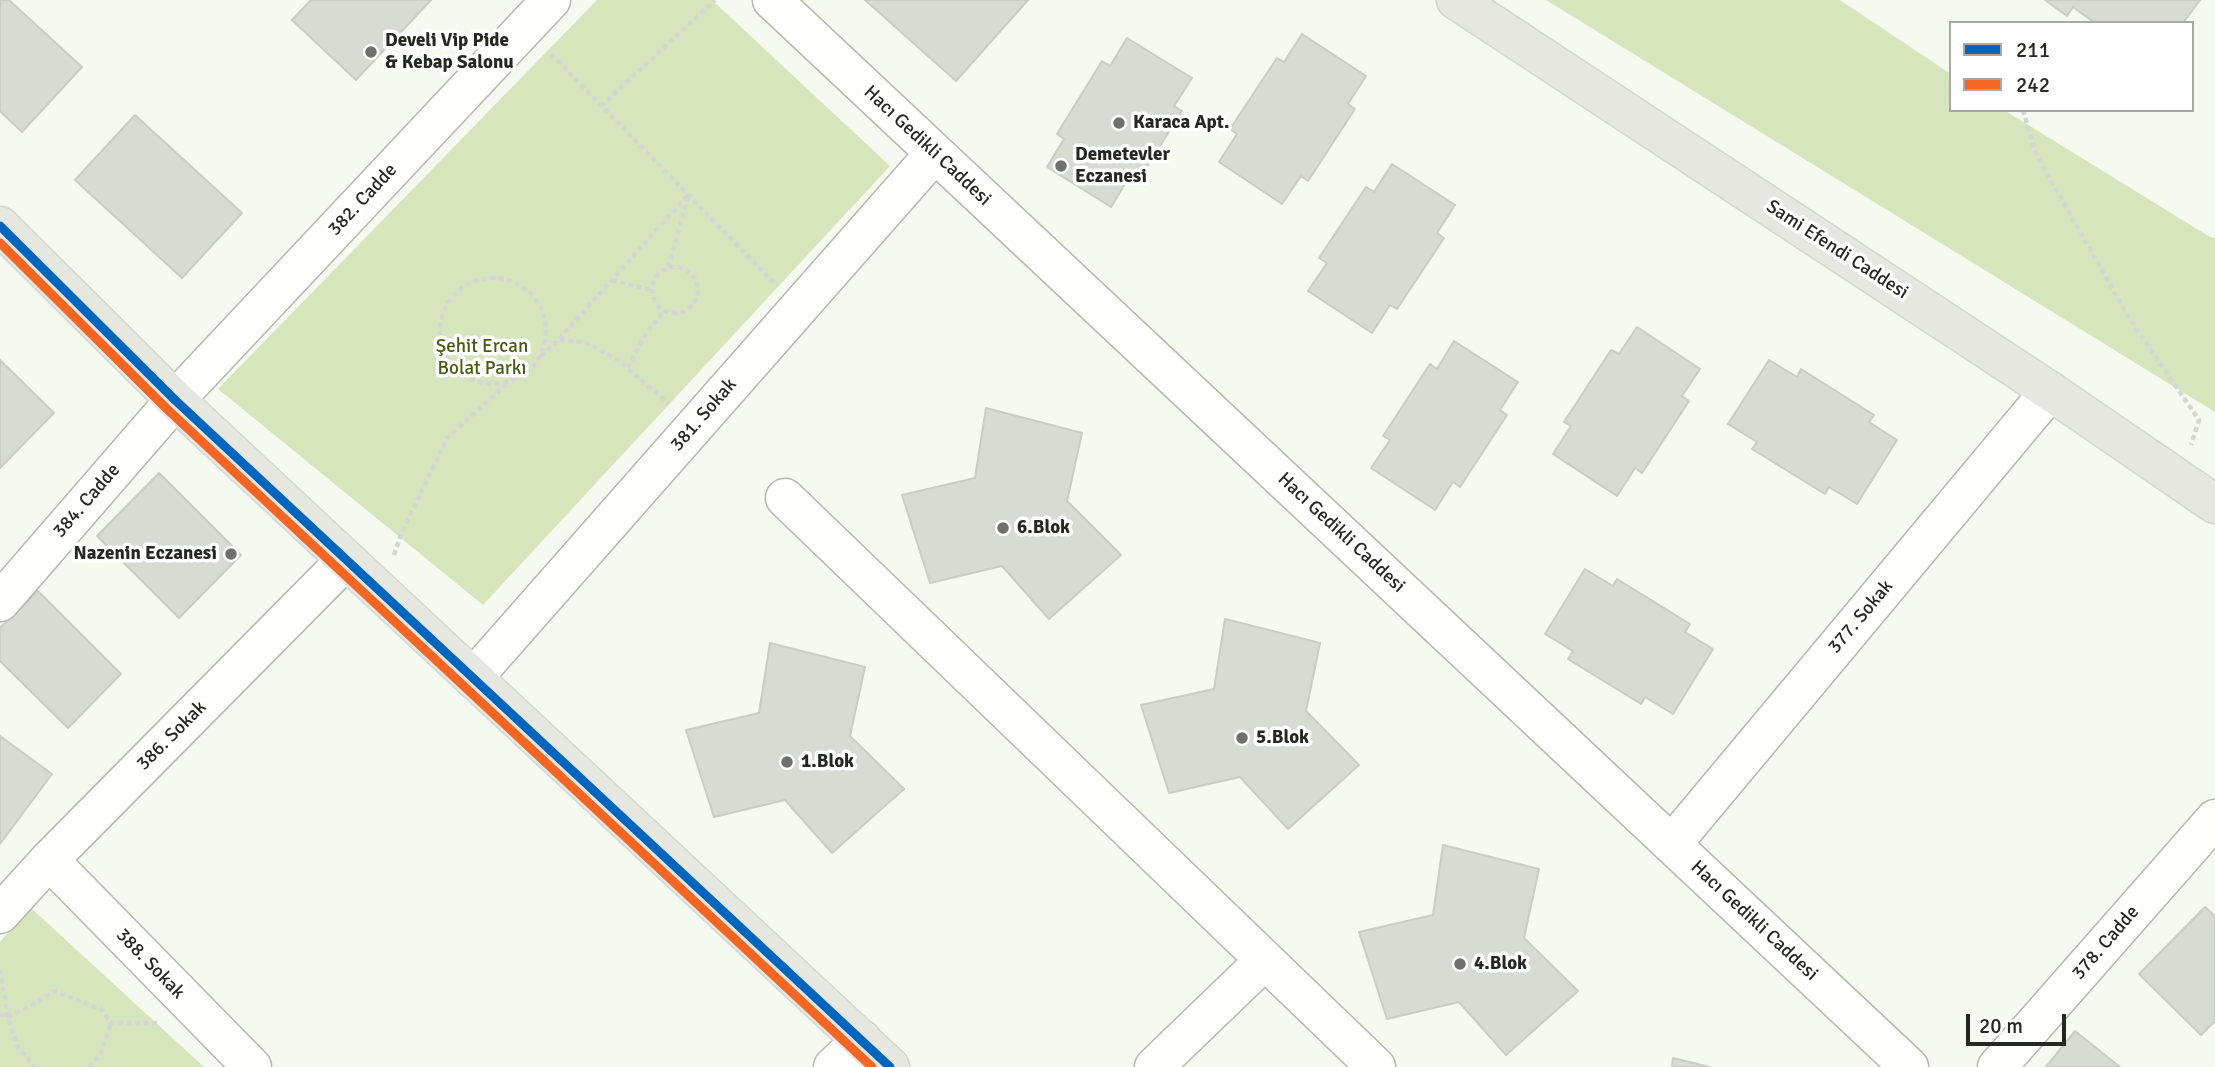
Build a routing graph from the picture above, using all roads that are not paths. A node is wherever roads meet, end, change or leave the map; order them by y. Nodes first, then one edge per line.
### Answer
1 (551, 0) edge
2 (772, 0) edge
3 (1456, 0) edge
4 (935, 153) junction
5 (0, 226) edge
6 (2050, 391) junction
7 (175, 400) junction
8 (785, 498) dead end
9 (2215, 504) edge
10 (346, 560) junction
11 (0, 602) edge
12 (473, 678) junction
13 (2215, 818) edge
14 (1672, 844) junction
15 (49, 860) junction
16 (0, 914) edge
17 (1265, 960) junction
18 (862, 1040) junction
19 (252, 1067) edge
20 (833, 1067) edge
21 (890, 1067) edge
22 (1154, 1067) edge
23 (1376, 1067) edge
24 (1909, 1067) edge
25 (1997, 1067) edge

1 - 7 street, 382. Cadde
2 - 4 street, Hacı Gedikli Caddesi
3 - 6 main road, Sami Efendi Caddesi
4 - 12 street, 381. Sokak
4 - 14 street, Hacı Gedikli Caddesi
5 - 7 main road
6 - 9 main road, Sami Efendi Caddesi
6 - 14 street, 377. Sokak
7 - 10 main road
7 - 11 street, 384. Cadde
8 - 17 street
10 - 12 main road
10 - 15 street, 386. Sokak
12 - 18 main road
13 - 25 street, 378. Cadde
14 - 24 street, Hacı Gedikli Caddesi
15 - 16 street, 386. Sokak
15 - 19 street, 388. Sokak
17 - 22 street
17 - 23 street
18 - 20 street
18 - 21 main road

